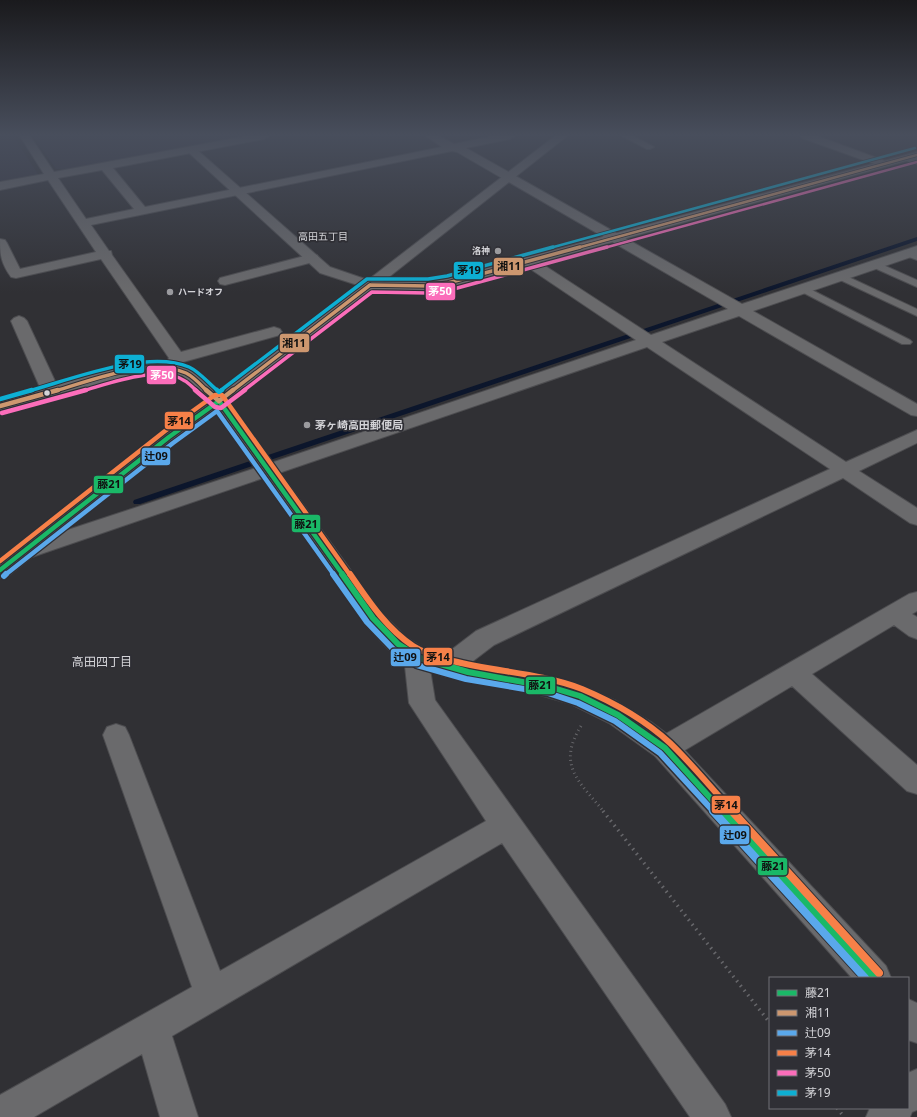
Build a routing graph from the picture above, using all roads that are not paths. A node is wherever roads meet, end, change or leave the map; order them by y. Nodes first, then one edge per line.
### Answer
1 (31, 188) edge
2 (60, 188) edge
3 (123, 188) edge
4 (234, 188) edge
5 (257, 188) edge
6 (496, 188) edge
7 (527, 188) edge
8 (796, 188) edge
9 (238, 192) junction
10 (0, 197) edge
11 (140, 209) dead end
12 (84, 223) junction
13 (615, 238) junction
14 (0, 244) edge
15 (914, 253) edge
16 (106, 254) junction
17 (312, 258) junction
18 (528, 261) junction
19 (874, 264) junction
20 (840, 276) junction
21 (225, 281) dead end
22 (917, 284) edge
23 (370, 285) junction
24 (804, 289) junction
25 (735, 306) junction
26 (917, 313) edge
27 (19, 321) dead end
28 (274, 332) dead end
29 (642, 337) junction
30 (906, 342) dead end
31 (173, 363) junction
32 (51, 392) junction
33 (219, 401) junction
34 (0, 406) edge
35 (917, 411) edge
36 (917, 436) edge
37 (262, 466) junction
38 (845, 470) junction
39 (917, 518) edge
40 (24, 552) junction
41 (0, 570) edge
42 (917, 600) edge
43 (894, 613) junction
44 (917, 630) edge
45 (416, 657) junction
46 (447, 667) junction
47 (794, 672) junction
48 (116, 735) dead end
49 (665, 748) junction
50 (917, 782) edge
51 (506, 825) junction
52 (873, 977) edge
53 (212, 994) junction
54 (909, 1017) edge
55 (917, 1026) edge
56 (152, 1029) junction
57 (917, 1087) edge
58 (909, 1094) edge
59 (893, 1109) edge
60 (0, 1116) edge
61 (179, 1117) edge
62 (712, 1117) edge
63 (885, 1117) edge

1 - 10 street
2 - 12 street
3 - 11 street
4 - 9 street
5 - 9 street
6 - 23 street
7 - 13 street
8 - 13 main road
9 - 12 street
9 - 17 street
12 - 16 street
13 - 18 main road
13 - 25 street
14 - 16 street
15 - 19 street
16 - 31 street
17 - 21 street
17 - 23 street
18 - 23 main road
18 - 29 street
19 - 20 street
19 - 22 lane
20 - 24 street
20 - 26 lane
23 - 33 main road
24 - 25 street
24 - 30 lane
25 - 29 street
25 - 35 street
27 - 32 street
28 - 31 street
29 - 37 street
29 - 38 street
31 - 32 street
31 - 33 street
32 - 34 street
33 - 37 street
33 - 40 main road
36 - 38 street
37 - 40 street
37 - 45 street
38 - 39 street
38 - 46 street
40 - 41 main road
42 - 43 street
43 - 44 street
43 - 47 street
45 - 46 street
45 - 51 street
46 - 49 street
47 - 49 street
47 - 50 street
48 - 53 street
49 - 52 street
51 - 53 street
51 - 62 street
53 - 56 street
54 - 55 street
56 - 60 street
56 - 61 street
57 - 58 street
59 - 63 street

